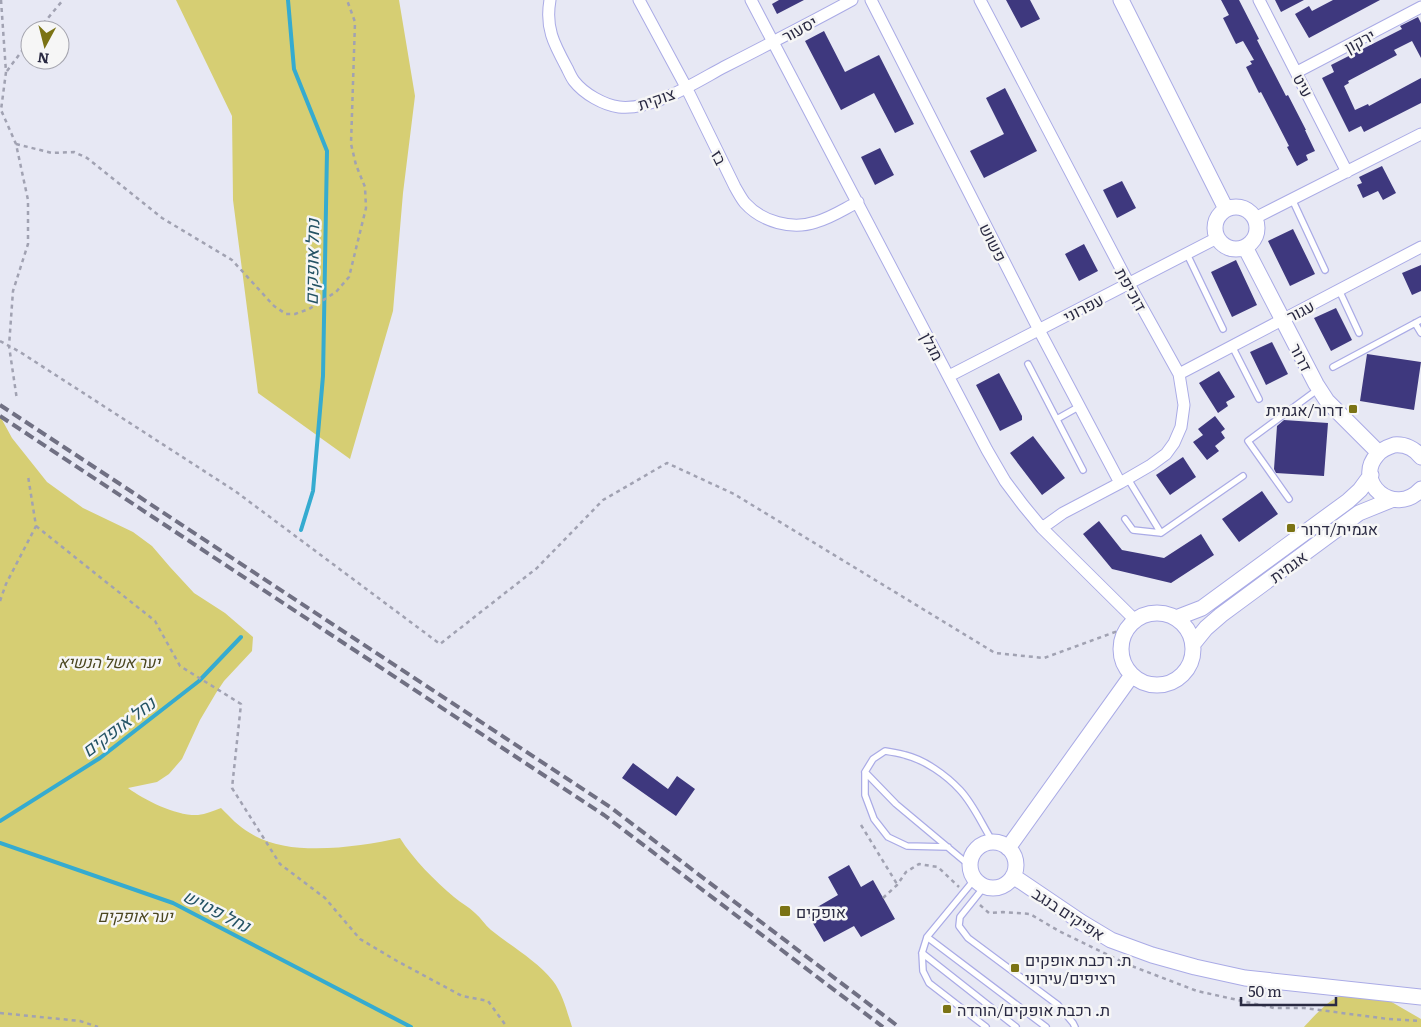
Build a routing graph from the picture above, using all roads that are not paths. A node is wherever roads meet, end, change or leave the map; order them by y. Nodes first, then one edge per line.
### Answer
1 (550, 0) edge
2 (640, 0) edge
3 (751, 0) edge
4 (852, 0) edge
5 (871, 0) edge
6 (980, 0) edge
7 (1121, 0) edge
8 (1259, 0) edge
9 (1421, 7) edge
10 (773, 42) junction
11 (1297, 72) junction
12 (686, 86) junction
13 (1421, 134) edge
14 (1348, 172) junction
15 (1292, 200) junction
16 (858, 202) junction
17 (1226, 209) junction
18 (1255, 218) junction
19 (1217, 238) junction
20 (1245, 247) junction
21 (1421, 248) edge
22 (1187, 254) junction
23 (1325, 270) dead end
24 (1129, 284) junction
25 (1339, 290) junction
26 (1283, 319) junction
27 (1418, 321) edge
28 (1039, 330) junction
29 (1224, 330) dead end
30 (1359, 333) dead end
31 (1421, 333) edge
32 (1232, 346) junction
33 (1028, 364) dead end
34 (1332, 367) dead end
35 (1179, 374) junction
36 (949, 376) junction
37 (1319, 389) junction
38 (1259, 399) dead end
39 (1080, 406) junction
40 (1056, 419) junction
41 (1418, 449) edge
42 (1379, 453) junction
43 (1083, 470) dead end
44 (1371, 475) junction
45 (1243, 476) dead end
46 (1124, 481) junction
47 (1421, 489) edge
48 (1289, 499) dead end
49 (1391, 500) junction
50 (1125, 519) dead end
51 (1042, 528) junction
52 (1161, 533) junction
53 (1176, 618) junction
54 (1131, 624) junction
55 (1193, 644) junction
56 (1132, 675) junction
57 (865, 772) junction
58 (993, 842) junction
59 (948, 847) junction
60 (1008, 848) junction
61 (969, 865) junction
62 (1013, 876) junction
63 (979, 883) junction
64 (928, 937) junction
65 (922, 954) junction
66 (1421, 997) edge
67 (986, 1027) edge
68 (1016, 1027) edge
69 (1046, 1027) edge
70 (1074, 1027) edge

1 - 12 street, צוקית
2 - 12 street, בז
3 - 10 street
4 - 10 street, יסעור
5 - 28 street, פשוש
6 - 24 street, דוכיפת
7 - 17 street
8 - 11 street, עיט
9 - 11 street, ירקון
10 - 12 street, צוקית
10 - 16 street, מגלן
11 - 14 street, עיט
12 - 16 street, בז
13 - 14 street
14 - 15 street
15 - 18 street
15 - 23 lane
16 - 36 street, מגלן
17 - 18 street
17 - 19 street
18 - 20 street
19 - 20 street
19 - 22 street, עפרוני
20 - 26 street, דרור
21 - 25 street, עגור
22 - 24 street, עפרוני
22 - 29 lane
24 - 28 street, עפרוני
24 - 35 street, דוכיפת
25 - 26 street, עגור
25 - 30 lane
26 - 32 street, עגור
26 - 37 street, דרור
27 - 31 lane
27 - 34 lane
28 - 36 street, עפרוני
28 - 39 street, פשוש
32 - 35 street, עגור
32 - 38 lane
33 - 40 lane
35 - 46 street, דוכיפת
36 - 51 street, מגלן
37 - 42 street, דרור
37 - 48 lane
39 - 40 lane
39 - 46 street, פשוש
40 - 43 lane
41 - 42 street
42 - 44 street, אגמית
44 - 49 street
44 - 53 street, אגמית
45 - 52 lane
46 - 51 street, דוכיפת
46 - 52 lane
47 - 49 street, אגמית
49 - 55 street, אגמית
50 - 52 lane
51 - 54 street, מגלן
53 - 54 street
53 - 55 street
54 - 56 street
55 - 56 street
56 - 60 street
57 - 58 lane
57 - 59 lane
57 - 59 lane
58 - 60 street
58 - 61 street
59 - 61 lane
60 - 62 street
61 - 63 street
62 - 63 street
62 - 66 street, אפיקים בנגב
63 - 64 lane
63 - 70 lane
64 - 65 lane
64 - 69 lane
65 - 67 lane
65 - 68 lane

